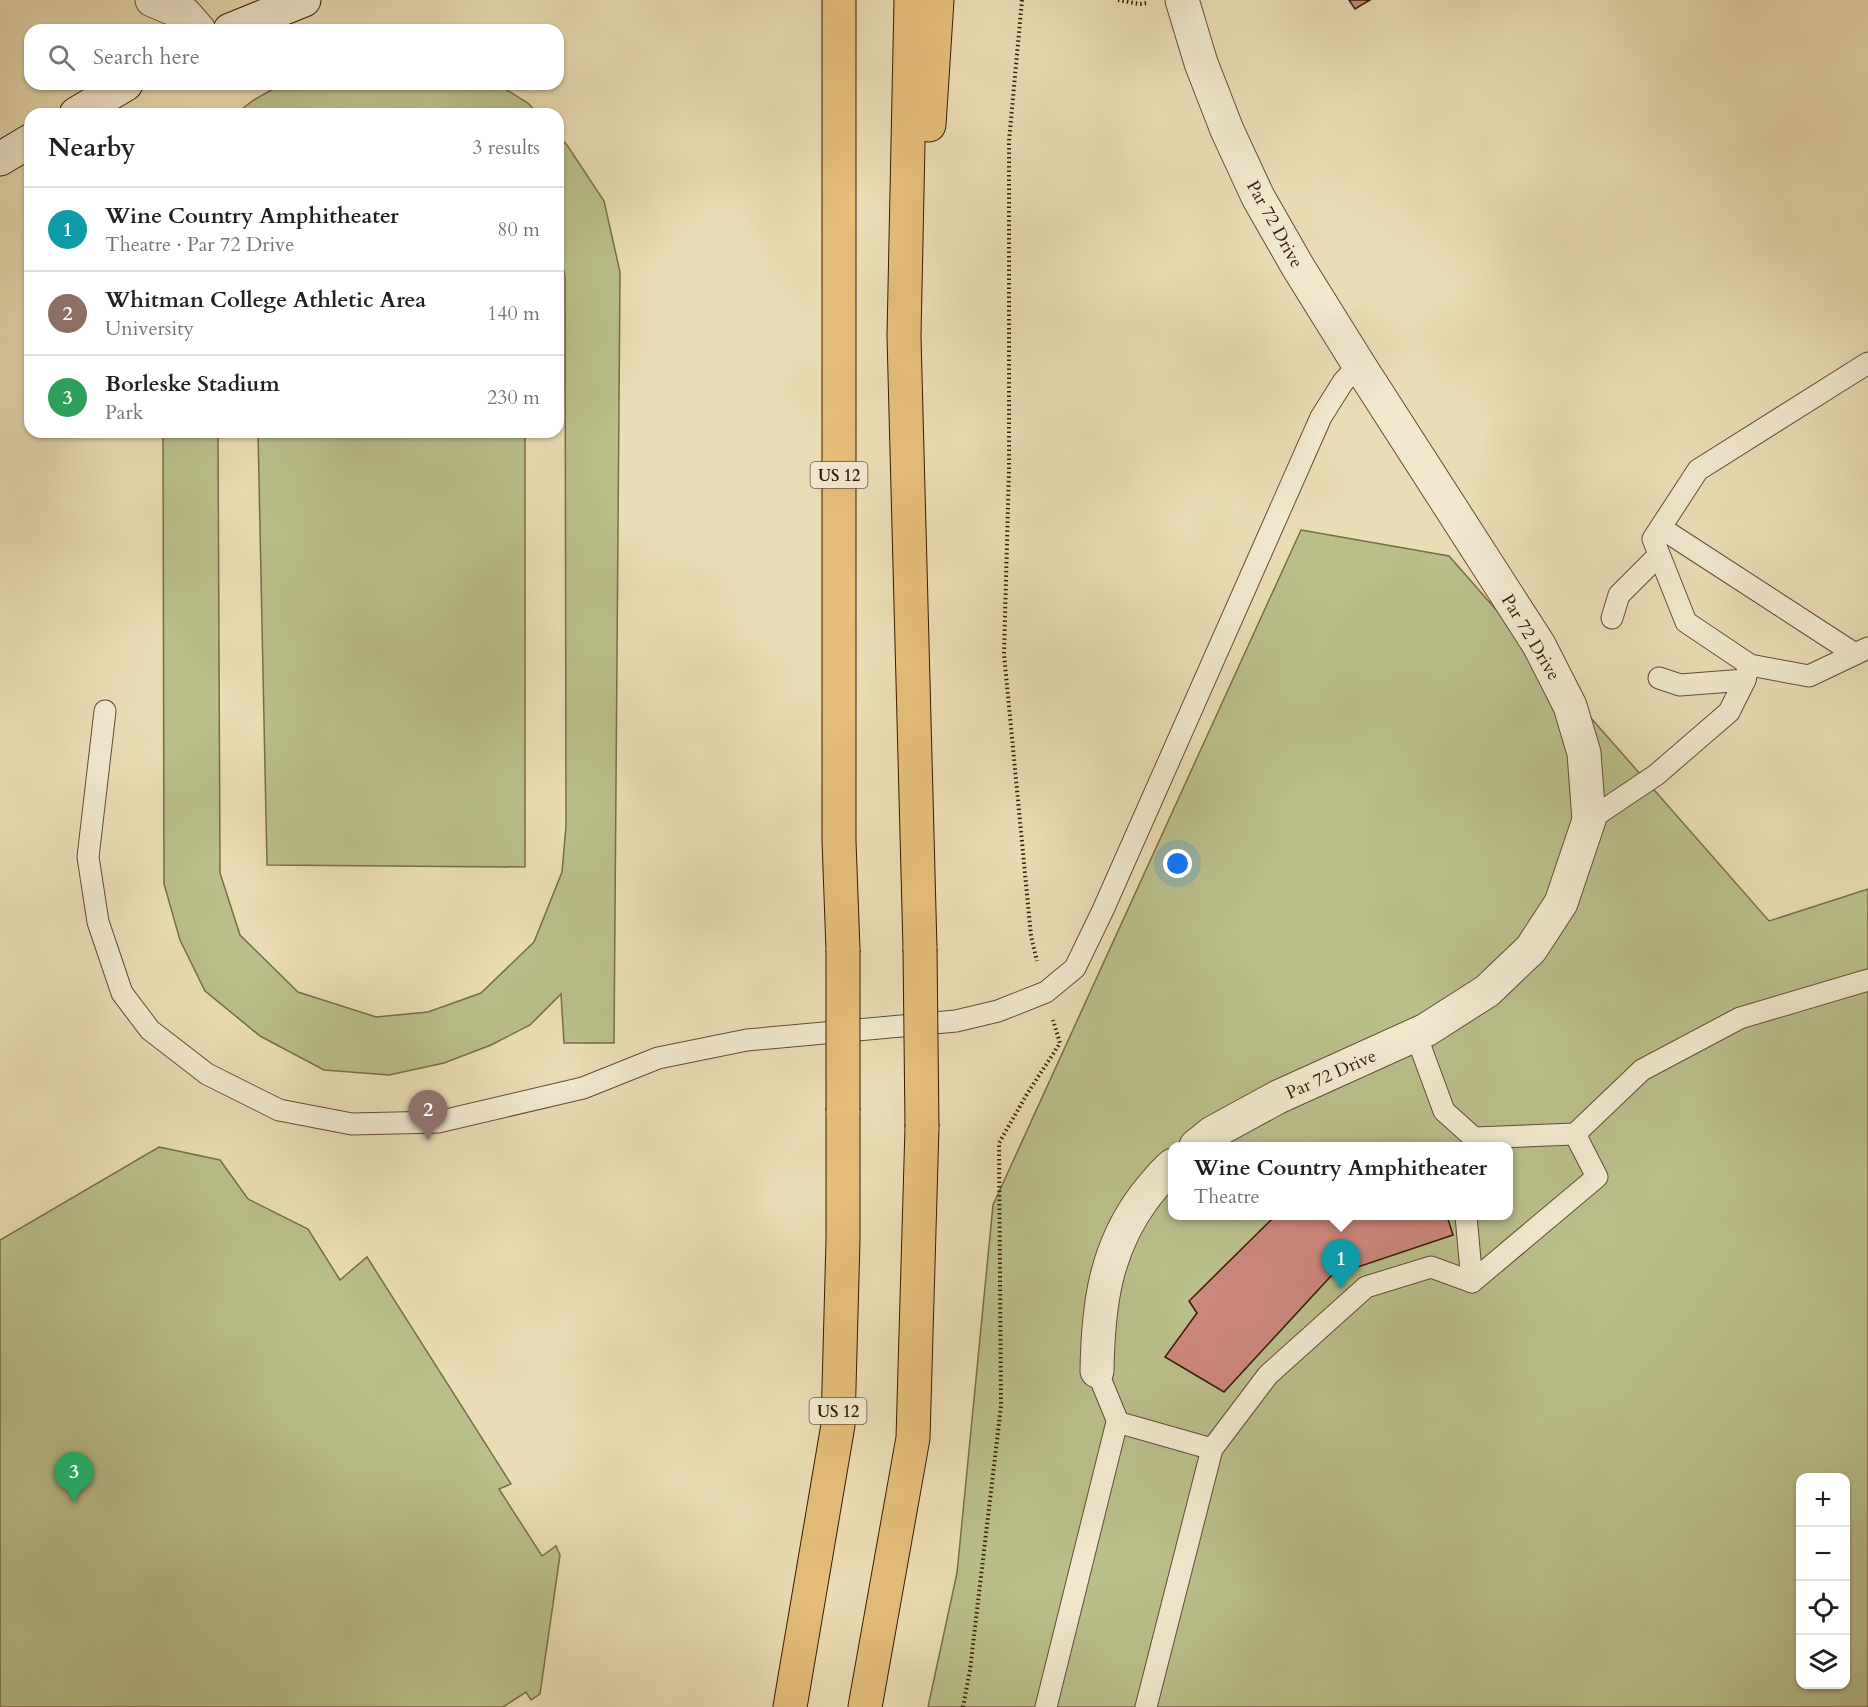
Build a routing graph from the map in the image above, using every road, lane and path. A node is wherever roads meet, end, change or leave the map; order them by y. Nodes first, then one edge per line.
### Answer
1 (152, 0) edge
2 (304, 0) edge
3 (825, 0) edge
4 (839, 0) edge
5 (911, 0) edge
6 (937, 0) edge
7 (1022, 0) edge
8 (1118, 0) edge
9 (1182, 0) edge
10 (1149, 2) dead end
11 (194, 24) edge
12 (245, 24) edge
13 (840, 56) junction
14 (116, 90) edge
15 (86, 108) edge
16 (24, 145) edge
17 (0, 159) edge
18 (904, 336) junction
19 (1868, 363) edge
20 (1359, 365) junction
21 (1661, 528) junction
22 (1659, 555) junction
23 (1612, 618) dead end
24 (1861, 651) edge
25 (1747, 672) junction
26 (1659, 678) dead end
27 (105, 711) dead end
28 (1589, 820) junction
29 (1868, 980) edge
30 (1046, 992) junction
31 (1416, 1035) junction
32 (1575, 1134) junction
33 (1201, 1142) edge
34 (1474, 1142) edge
35 (1168, 1170) edge
36 (1466, 1220) edge
37 (1472, 1282) junction
38 (1097, 1371) joint
39 (1118, 1422) junction
40 (1212, 1449) junction
41 (790, 1707) edge
42 (865, 1707) edge
43 (963, 1707) edge
44 (1046, 1707) edge
45 (1146, 1707) edge

1 - 11 street
2 - 12 street
3 - 13 highway
4 - 13 highway, US 12
5 - 18 highway
6 - 18 highway
7 - 30 path
8 - 10 path
9 - 20 street, Par 72 Drive
13 - 41 highway, US 12, bridge
14 - 15 street
16 - 17 street
18 - 42 highway, bridge
19 - 21 lane
20 - 28 street, Par 72 Drive
20 - 30 lane
21 - 22 lane
21 - 24 lane
22 - 23 lane
22 - 25 lane
24 - 25 lane
25 - 26 lane
25 - 28 lane
27 - 30 lane
28 - 31 street, Par 72 Drive
29 - 32 lane
30 - 43 path
31 - 33 street, Par 72 Drive
31 - 34 lane
32 - 34 lane
32 - 37 lane
35 - 38 street
36 - 37 lane
37 - 40 lane
38 - 39 lane
39 - 40 lane
39 - 44 lane
40 - 45 lane

